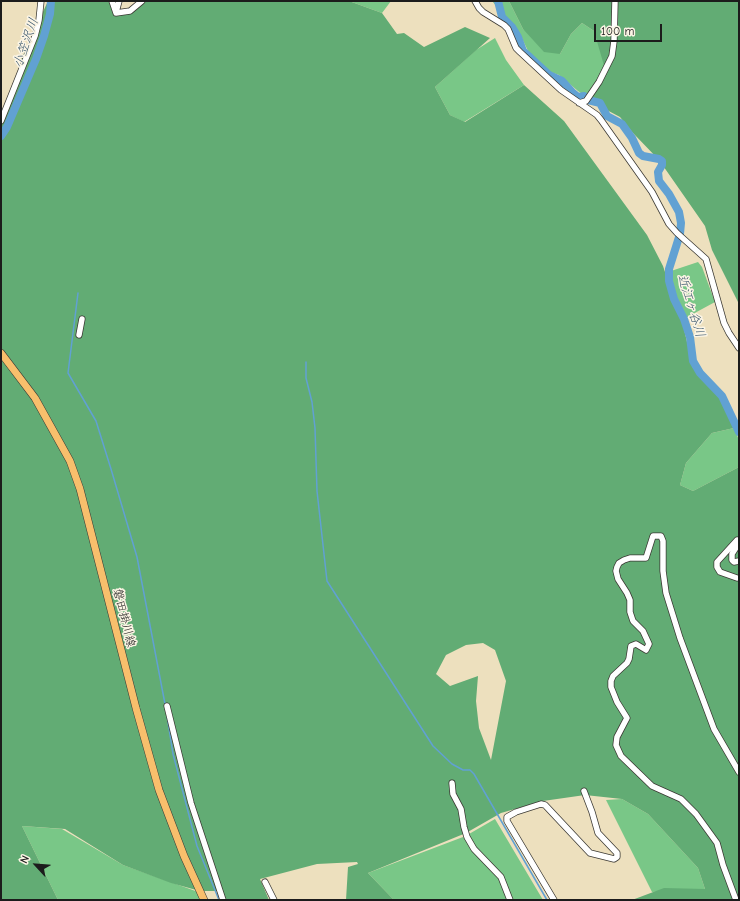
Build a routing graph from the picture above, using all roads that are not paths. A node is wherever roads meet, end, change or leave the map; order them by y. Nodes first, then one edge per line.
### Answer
1 (41, 1) edge
2 (112, 1) edge
3 (119, 1) edge
4 (142, 1) edge
5 (475, 1) edge
6 (615, 1) edge
7 (116, 12) junction
8 (579, 103) junction
9 (1, 121) edge
10 (82, 320) dead end
11 (79, 335) dead end
12 (739, 348) edge
13 (1, 352) edge
14 (739, 541) edge
15 (739, 561) edge
16 (737, 578) dead end
17 (166, 706) dead end
18 (739, 772) edge
19 (452, 784) dead end
20 (584, 791) dead end
21 (265, 882) dead end
22 (204, 900) edge
23 (223, 900) edge
24 (274, 900) edge
25 (510, 900) edge
26 (554, 900) edge
27 (736, 900) edge

1 - 9 street
2 - 7 street
3 - 7 street
4 - 7 street
5 - 8 street
6 - 8 street
8 - 12 street
10 - 11 street
13 - 22 main road, 磐田掛川線
14 - 15 street
14 - 16 street
17 - 23 street
18 - 27 street
19 - 25 street
20 - 26 street
21 - 24 street

